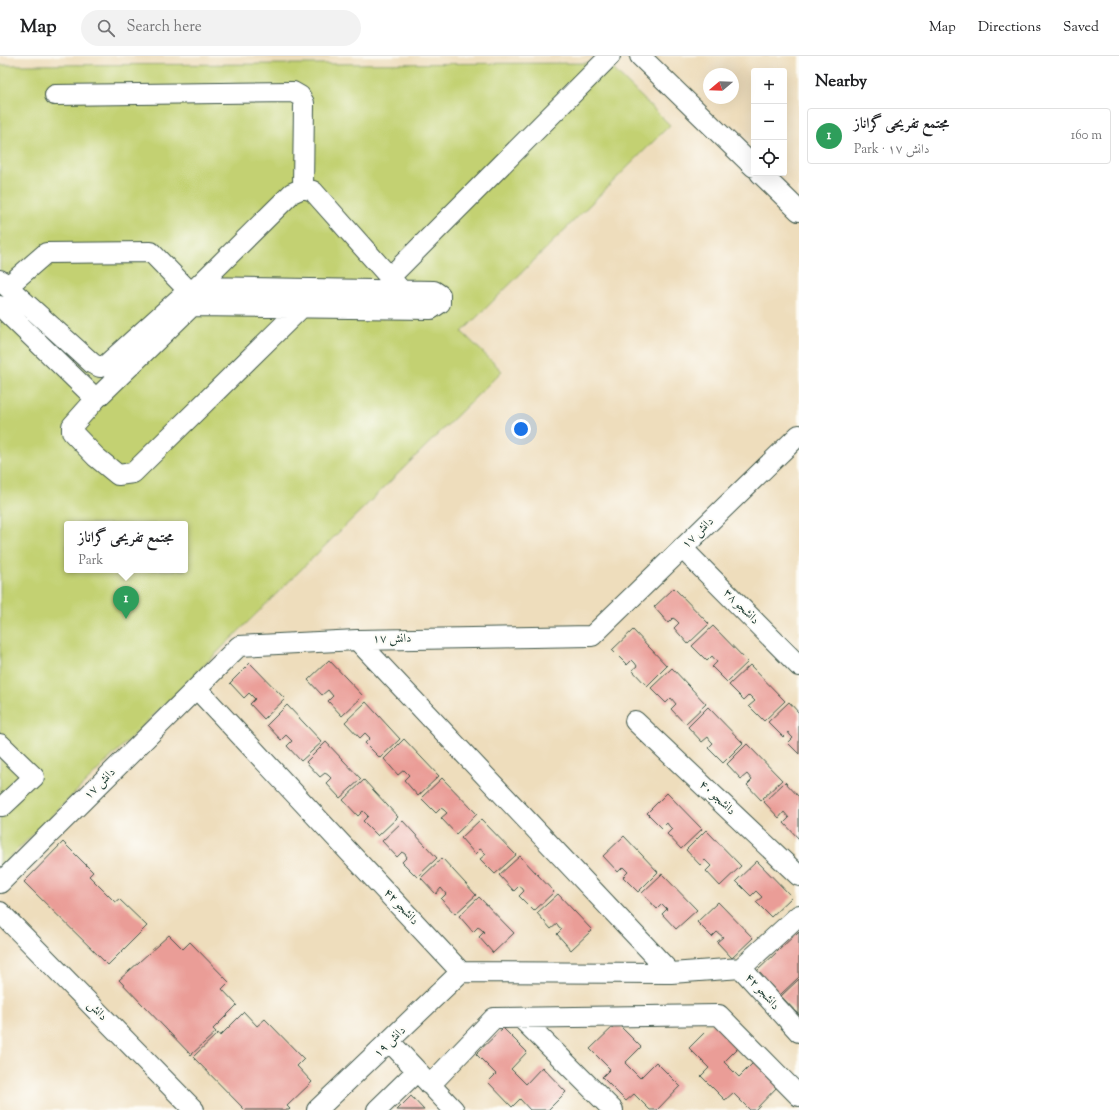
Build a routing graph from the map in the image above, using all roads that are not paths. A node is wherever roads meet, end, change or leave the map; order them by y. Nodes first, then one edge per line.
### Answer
1 (610, 56) edge
2 (640, 56) edge
3 (55, 95) dead end
4 (751, 164) edge
5 (763, 176) edge
6 (303, 188) junction
7 (799, 211) edge
8 (4, 283) edge
9 (396, 284) junction
10 (193, 289) junction
11 (2, 307) edge
12 (302, 307) junction
13 (96, 399) junction
14 (798, 436) edge
15 (682, 548) junction
16 (357, 640) junction
17 (799, 666) edge
18 (197, 689) junction
19 (635, 721) dead end
20 (0, 744) edge
21 (0, 806) edge
22 (799, 876) edge
23 (0, 883) edge
24 (0, 912) edge
25 (799, 915) edge
26 (741, 968) junction
27 (462, 972) junction
28 (671, 973) junction
29 (521, 1018) junction
30 (799, 1032) edge
31 (390, 1042) junction
32 (424, 1078) junction
33 (799, 1096) edge
34 (194, 1110) edge
35 (316, 1110) edge
36 (377, 1110) edge
37 (454, 1110) edge
38 (613, 1110) edge

1 - 9 street
2 - 4 street
3 - 6 street
5 - 7 street
6 - 9 street
6 - 10 street
8 - 10 street
8 - 10 street
9 - 10 street
9 - 12 street
11 - 13 street
12 - 13 street
12 - 13 street
14 - 15 street, دانش ۱۷
15 - 16 street, دانش ۱۷
15 - 17 street, دانشجو ۳۸
16 - 18 street, دانش ۱۷
16 - 28 street
18 - 23 street, دانش ۱۷
18 - 27 street, دانشجو ۴۲
19 - 22 street, دانشجو ۴۰
20 - 21 street
24 - 34 street, دانش
25 - 26 street
26 - 28 street, دانشجو ۴۲
26 - 30 street, دانشجو ۴۲
27 - 28 street, دانشجو ۴۲
27 - 31 street, دانش ۱۹
29 - 32 street
29 - 33 street
29 - 38 street
31 - 32 street
31 - 35 street, دانش ۱۹
32 - 36 street
32 - 37 street

